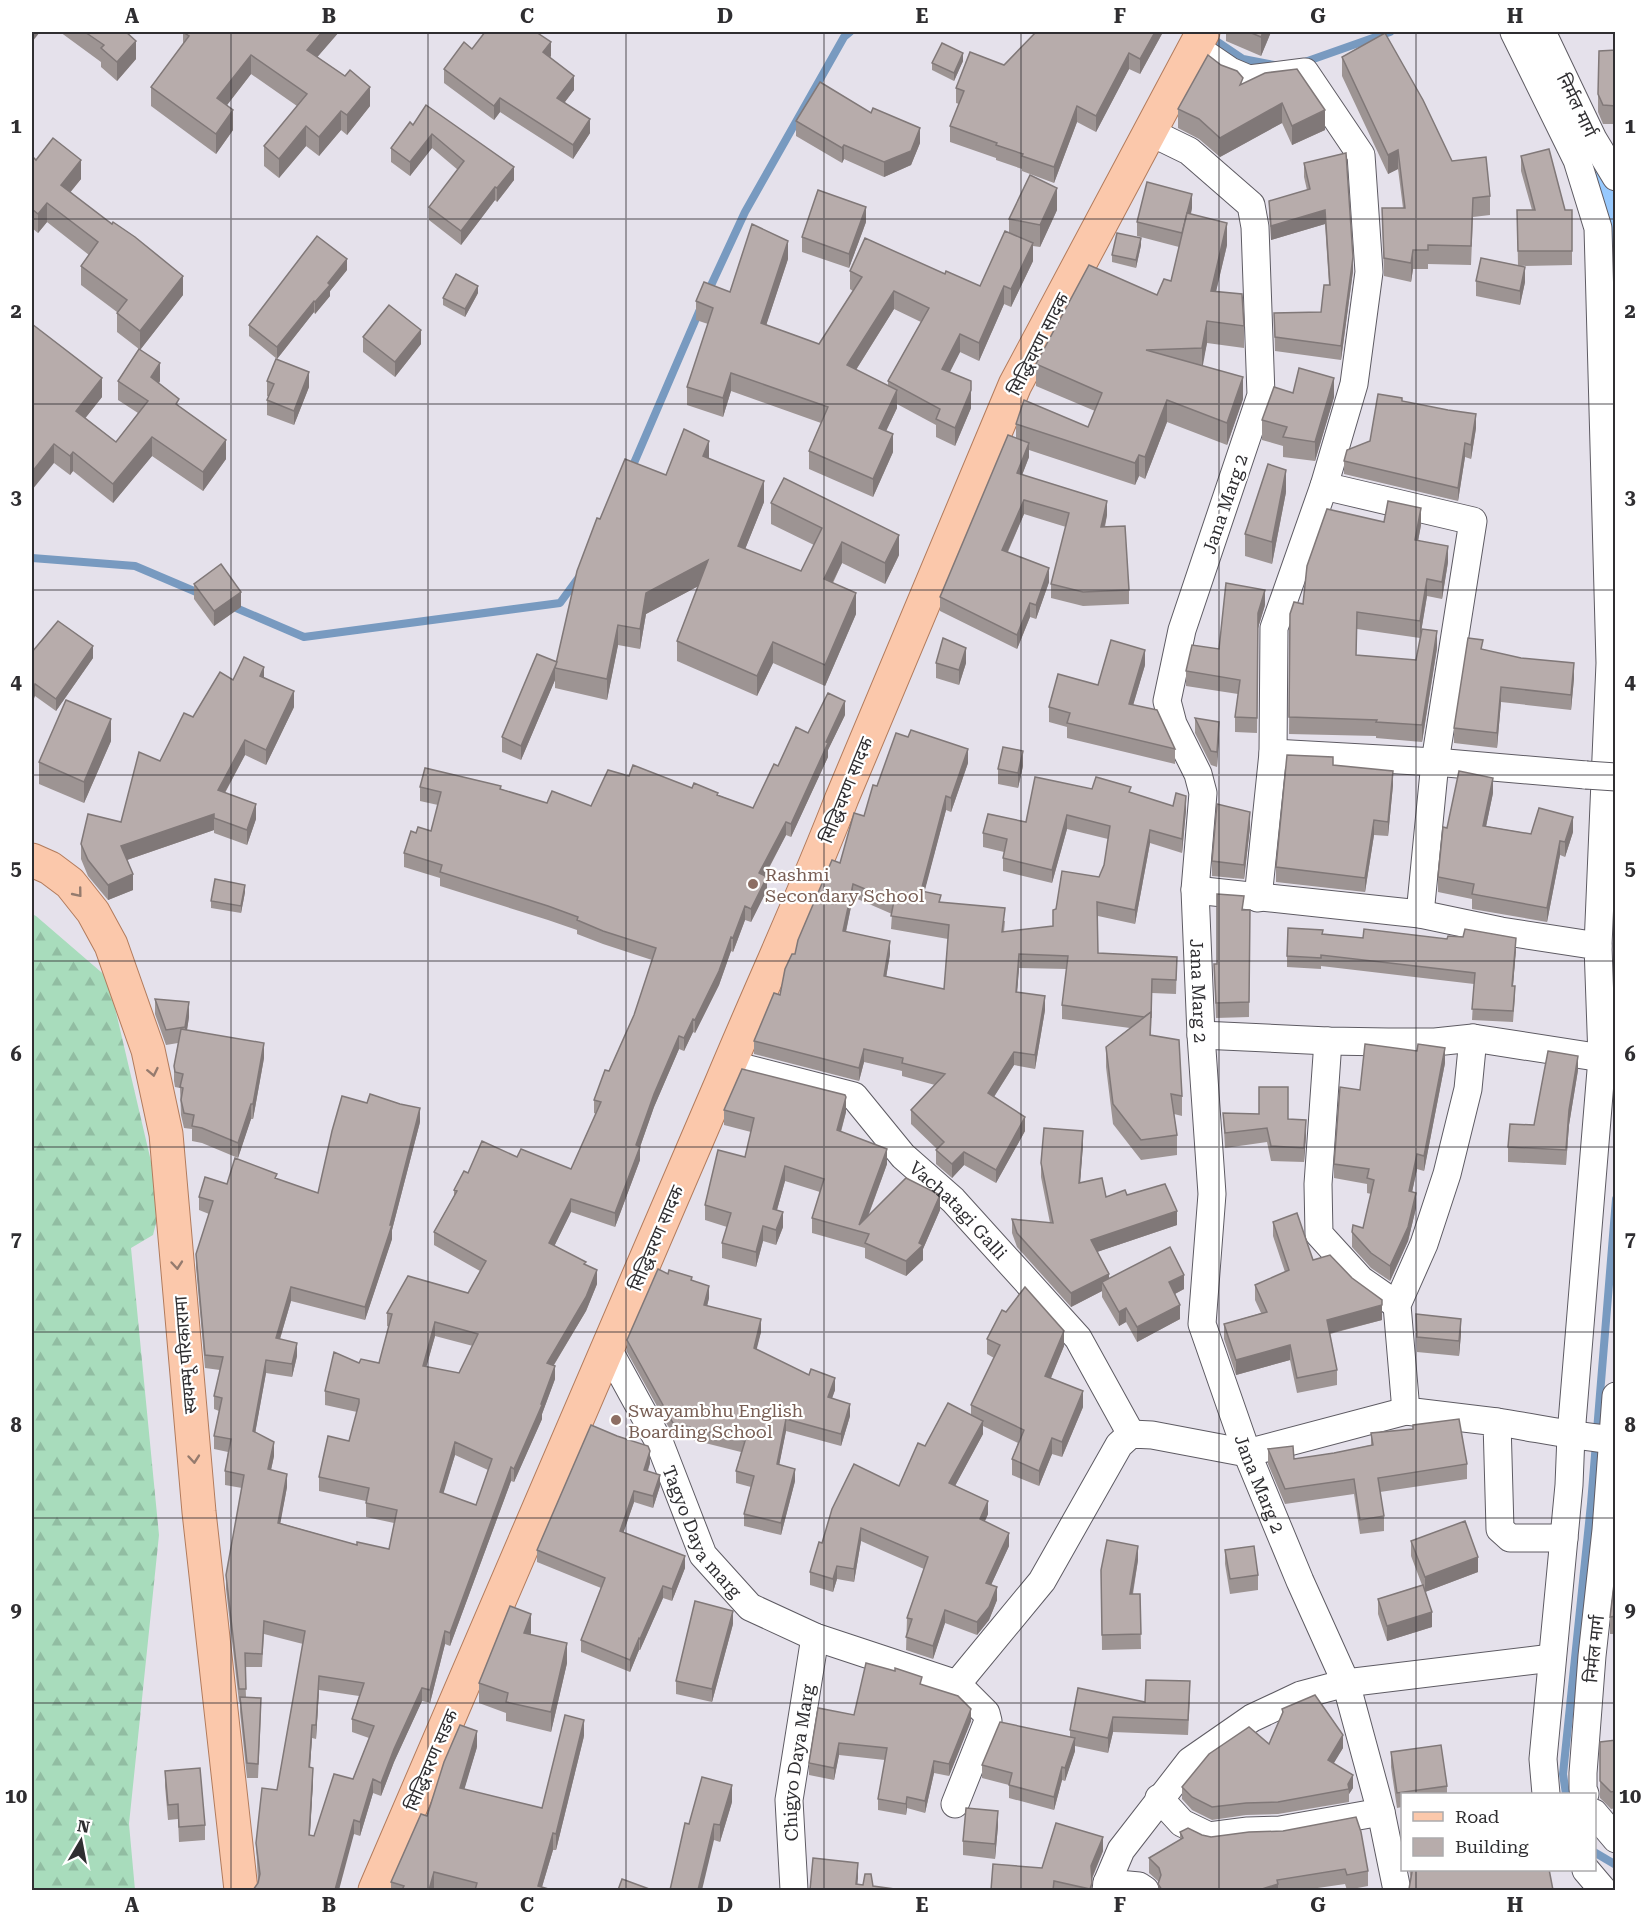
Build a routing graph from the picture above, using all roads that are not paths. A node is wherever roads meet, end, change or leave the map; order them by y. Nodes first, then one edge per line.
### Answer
1 (1514, 32) edge
2 (1542, 32) edge
3 (1199, 39) edge
4 (1150, 132) junction
5 (1616, 177) edge
6 (1324, 486) junction
7 (1273, 753) junction
8 (1435, 762) junction
9 (1616, 777) edge
10 (32, 860) edge
11 (1195, 890) junction
12 (1258, 898) junction
13 (1420, 914) junction
14 (1598, 946) junction
15 (1201, 1035) junction
16 (1473, 1038) junction
17 (1328, 1041) junction
18 (1602, 1058) junction
19 (729, 1064) junction
20 (1397, 1305) junction
21 (609, 1351) junction
22 (1616, 1396) edge
23 (1406, 1411) junction
24 (1497, 1422) junction
25 (1131, 1434) junction
26 (1571, 1435) junction
27 (1612, 1440) edge
28 (1246, 1453) junction
29 (1564, 1538) junction
30 (488, 1629) joint
31 (816, 1637) junction
32 (1604, 1654) edge
33 (1552, 1658) junction
34 (1346, 1683) junction
35 (957, 1684) junction
36 (1546, 1793) edge
37 (1585, 1793) edge
38 (1159, 1798) junction
39 (955, 1804) dead end
40 (1381, 1812) junction
41 (1394, 1839) edge
42 (1588, 1871) edge
43 (1107, 1886) edge
44 (241, 1890) edge
45 (375, 1890) edge
46 (794, 1890) edge
47 (1145, 1890) edge
48 (1397, 1890) edge
49 (1603, 1890) edge

1 - 14 street
2 - 5 street, निर्मल मार्ग
3 - 4 main road, सिद्धिचरण सादक
3 - 6 street
4 - 11 street, Jana Marg 2
4 - 19 main road, सिद्धिचरण सादक
6 - 7 street
6 - 8 street
7 - 8 street
7 - 12 street
8 - 9 street, bridge
8 - 13 street
10 -> 44 main road, स्वयम्भू परिकारामा
11 - 12 street
11 - 15 street, Jana Marg 2
12 - 13 street
13 - 14 street
14 - 18 street
15 - 17 street
15 - 28 street, Jana Marg 2
16 - 17 street
16 - 18 street
16 - 20 street
17 - 20 street
18 - 26 street
19 - 21 main road, सिद्धिचरण सादक
19 - 25 street, Vachatagi Galli
20 - 23 street
21 - 30 main road, सिद्धिचरण सादक
21 - 31 street, Tagyo Daya marg
22 - 27 street, निर्मल मार्ग
23 - 24 street
23 - 28 street
24 - 26 street
24 - 29 street
25 - 28 street
25 - 35 street
26 - 27 street
26 - 29 street
27 - 32 street, निर्मल मार्ग
28 - 34 street, Jana Marg 2
29 - 33 street
30 - 45 main road, सिद्धिचरण सडक
31 - 35 street, Tagyo Daya marg
31 - 46 street, Chigyo Daya Marg
32 - 37 street, निर्मल मार्ग
33 - 34 street
33 - 36 street
34 - 38 street
34 - 40 street, Jana Marg 2
35 - 39 street
38 - 40 street
38 - 43 street
40 - 41 street, Jana Marg 2
41 - 48 street, Jana Marg 2
42 - 49 street
43 - 47 street

